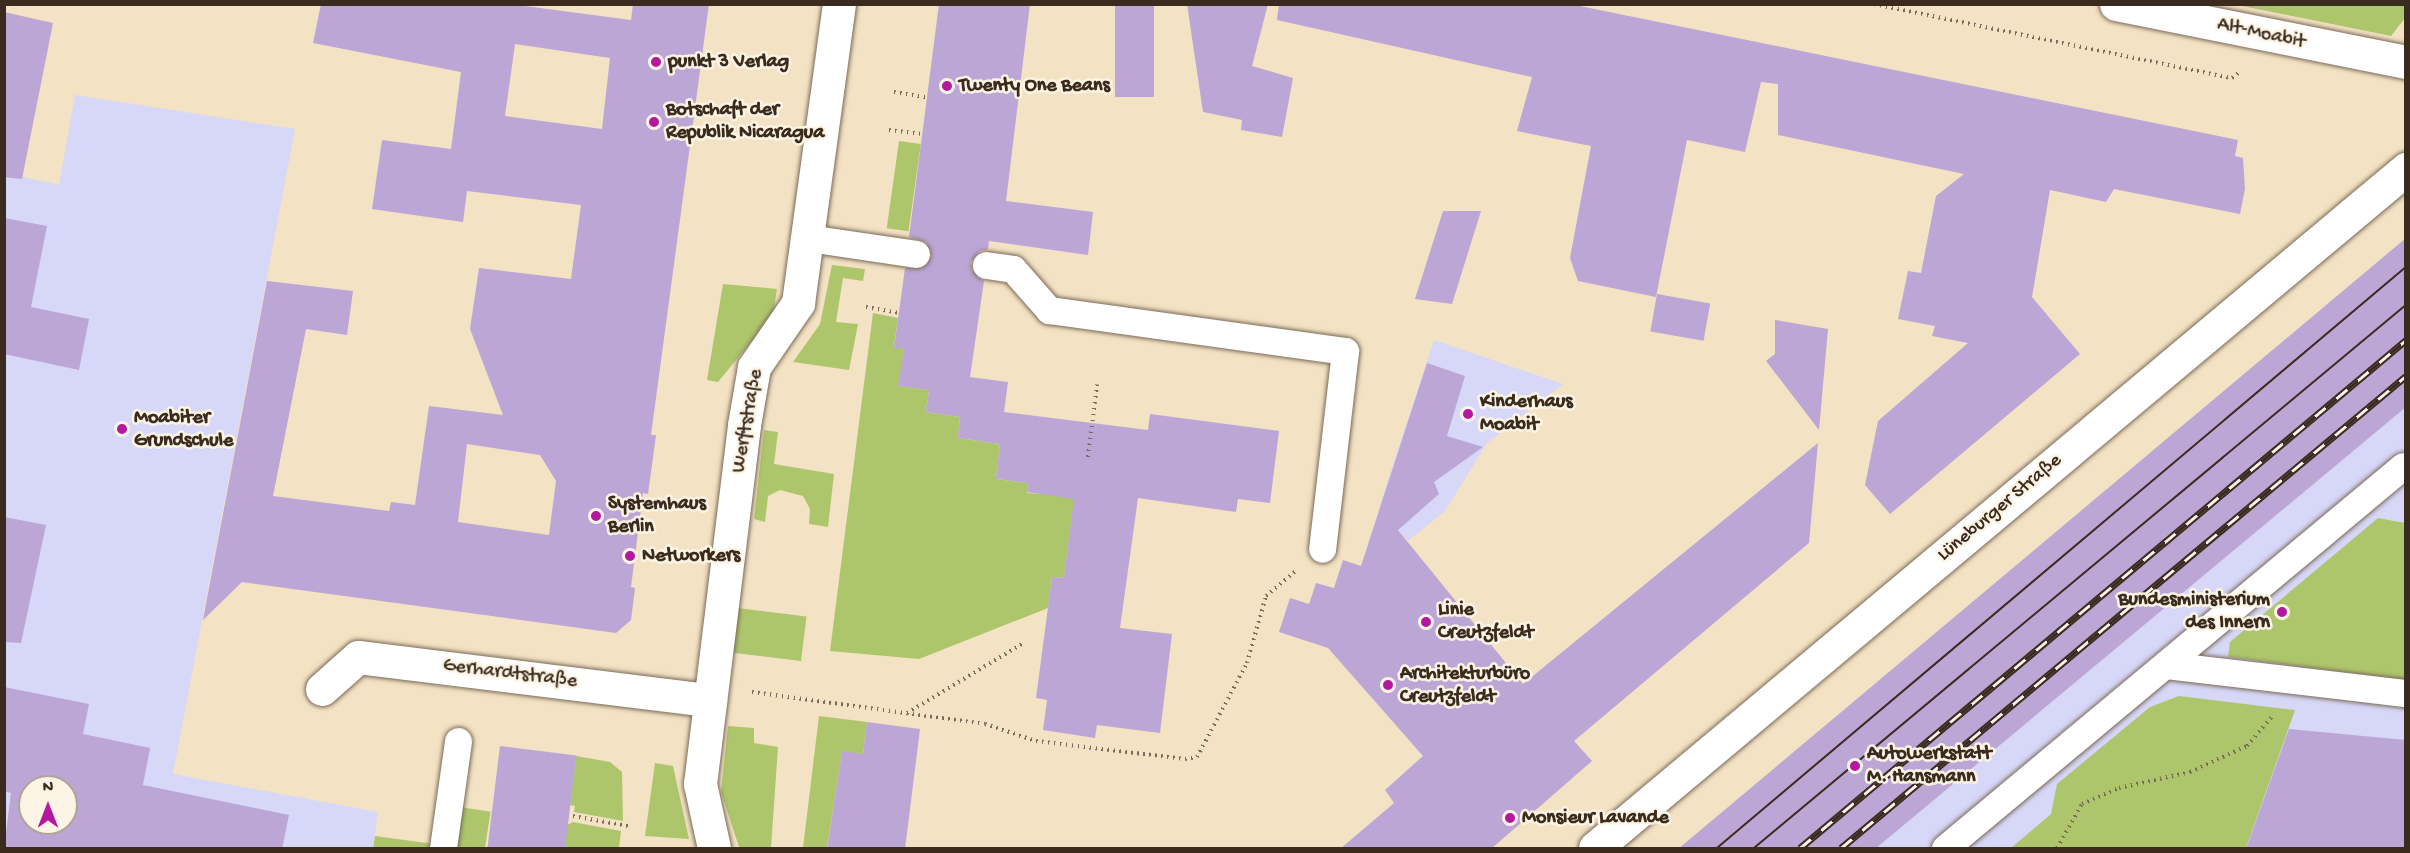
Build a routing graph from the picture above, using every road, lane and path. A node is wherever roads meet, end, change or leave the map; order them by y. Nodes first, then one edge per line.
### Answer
1 (839, 4) edge
2 (1874, 4) edge
3 (2116, 4) edge
4 (2406, 62) edge
5 (2248, 65) dead end
6 (894, 93) dead end
7 (927, 97) dead end
8 (889, 130) dead end
9 (922, 134) dead end
10 (2406, 169) edge
11 (808, 238) junction
12 (916, 254) dead end
13 (986, 265) dead end
14 (866, 307) dead end
15 (899, 313) dead end
16 (1098, 386) dead end
17 (1088, 457) dead end
18 (2403, 466) dead end
19 (1322, 549) joint
20 (1022, 644) dead end
21 (2166, 665) junction
22 (2284, 679) junction
23 (322, 689) dead end
24 (711, 693) junction
25 (2406, 693) edge
26 (907, 713) junction
27 (458, 741) dead end
28 (573, 816) dead end
29 (628, 826) dead end
30 (443, 849) edge
31 (714, 849) edge
32 (1595, 849) edge
33 (1945, 849) edge
34 (2057, 849) edge

1 - 11 street, Werftstraße
2 - 5 path
3 - 4 street, Alt-Moabit
6 - 7 path
8 - 9 path
10 - 32 street, Lüneburger Straße
11 - 12 lane
11 - 24 street, Werftstraße
13 - 19 lane
14 - 15 path
16 - 17 path
18 - 21 lane
19 - 26 path
20 - 26 path
21 - 22 lane
21 - 33 lane
22 - 25 lane
22 - 34 path
23 - 24 street, Gerhardtstraße
24 - 26 path
24 - 31 street, Werftstraße
27 - 30 lane
28 - 29 path

